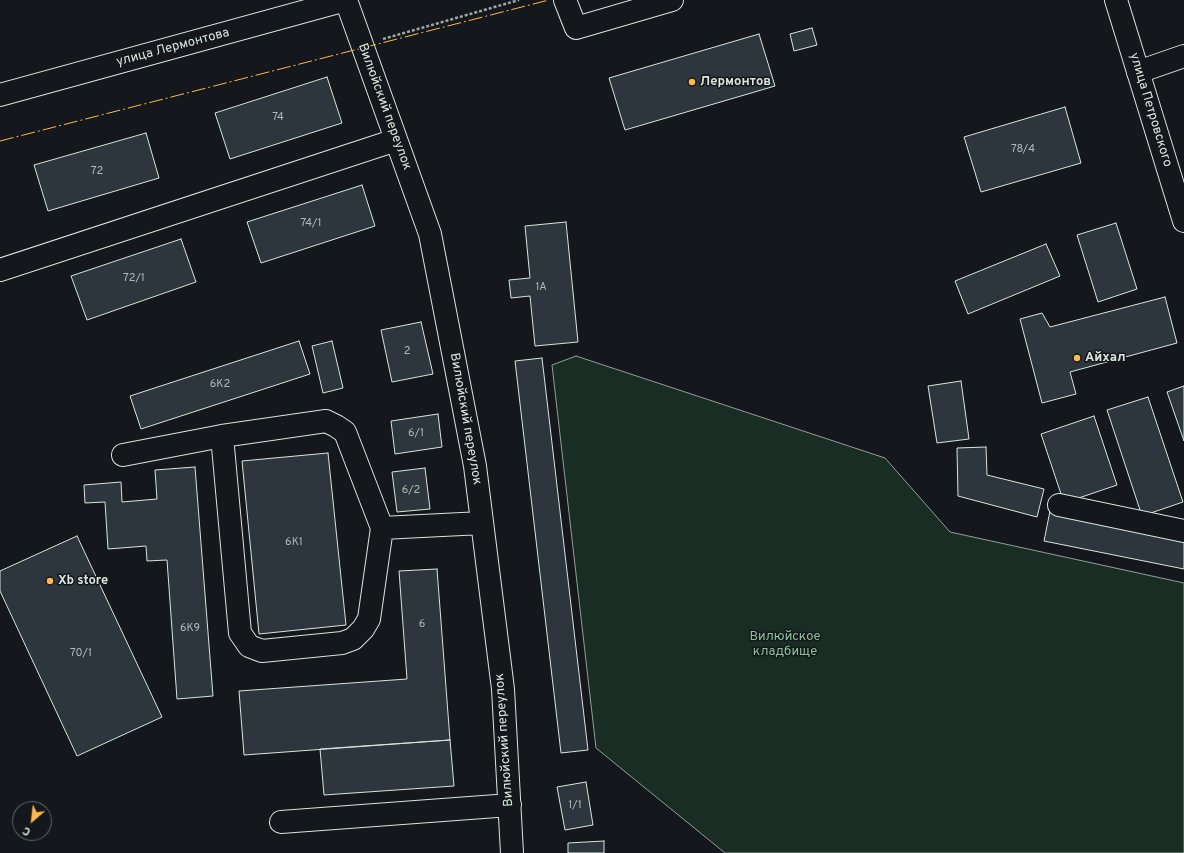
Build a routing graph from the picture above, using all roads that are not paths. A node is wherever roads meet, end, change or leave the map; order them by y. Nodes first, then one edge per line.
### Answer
1 (346, 0) edge
2 (565, 0) edge
3 (672, 0) edge
4 (1116, 0) edge
5 (1184, 56) edge
6 (1138, 72) junction
7 (0, 95) edge
8 (396, 140) junction
9 (1184, 221) edge
10 (0, 270) edge
11 (222, 436) junction
12 (123, 455) dead end
13 (1059, 505) dead end
14 (482, 523) junction
15 (382, 528) junction
16 (1184, 531) edge
17 (510, 806) junction
18 (281, 822) dead end
19 (512, 853) edge

1 - 7 street, улица Лермонтова
1 - 8 street, Вилюйский переулок
2 - 3 street
4 - 6 street, улица Петровского
5 - 6 street
6 - 9 street, улица Петровского
8 - 10 street
8 - 14 street, Вилюйский переулок
11 - 12 street
11 - 15 street
11 - 15 street
13 - 16 street
14 - 15 street
14 - 17 street, Вилюйский переулок
17 - 18 street
17 - 19 street, Вилюйский переулок

